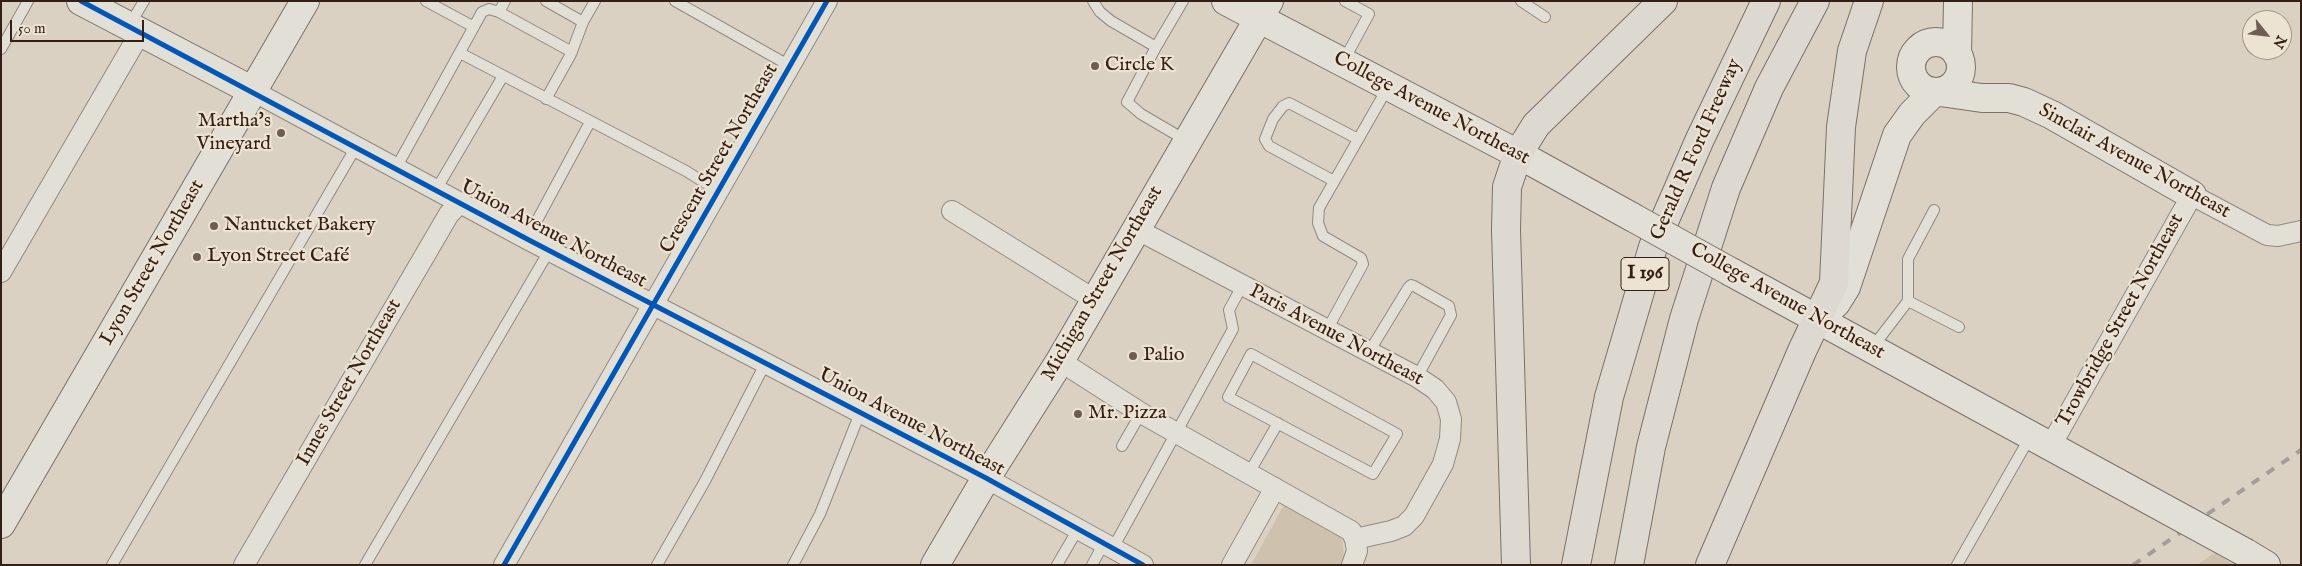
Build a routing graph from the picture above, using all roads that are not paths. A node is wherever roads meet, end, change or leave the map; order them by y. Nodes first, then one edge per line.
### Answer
1 (28, 1) edge
2 (81, 1) edge
3 (144, 1) edge
4 (305, 1) edge
5 (426, 1) edge
6 (504, 1) edge
7 (546, 1) edge
8 (595, 1) edge
9 (675, 1) edge
10 (827, 1) edge
11 (1093, 1) edge
12 (1183, 1) edge
13 (1226, 1) edge
14 (1345, 1) edge
15 (1521, 1) edge
16 (1663, 1) edge
17 (1766, 1) edge
18 (1815, 1) edge
19 (1869, 1) edge
20 (1950, 1) edge
21 (1958, 1) edge
22 (1263, 10) edge
23 (498, 12) junction
24 (1545, 17) dead end
25 (583, 22) junction
26 (474, 27) junction
27 (134, 30) junction
28 (1925, 44) junction
29 (1156, 48) junction
30 (1, 49) edge
31 (572, 52) junction
32 (460, 53) junction
33 (1959, 58) junction
34 (1342, 63) junction
35 (790, 66) junction
36 (503, 76) junction
37 (1388, 87) junction
38 (252, 91) junction
39 (1937, 92) junction
40 (2009, 98) junction
41 (546, 99) junction
42 (590, 122) junction
43 (1358, 140) junction
44 (1187, 141) junction
45 (356, 147) junction
46 (1518, 154) junction
47 (396, 168) junction
48 (1334, 181) junction
49 (436, 190) junction
50 (718, 190) junction
51 (2192, 194) junction
52 (460, 203) junction
53 (1934, 210) dead end
54 (952, 211) dead end
55 (1136, 229) junction
56 (2301, 231) edge
57 (527, 239) junction
58 (549, 251) junction
59 (1, 272) edge
60 (1242, 286) junction
61 (1095, 300) junction
62 (1908, 301) junction
63 (654, 306) junction
64 (1817, 319) junction
65 (1959, 327) dead end
66 (1326, 330) junction
67 (1871, 349) junction
68 (1369, 352) junction
69 (1060, 361) junction
70 (765, 364) junction
71 (1417, 377) junction
72 (860, 413) junction
73 (1141, 413) junction
74 (1278, 423) junction
75 (1176, 432) junction
76 (2040, 441) junction
77 (1122, 446) dead end
78 (1250, 473) junction
79 (986, 478) junction
80 (1275, 488) junction
81 (1, 524) edge
82 (1078, 529) junction
83 (1355, 540) junction
84 (1108, 546) junction
85 (2256, 559) edge
86 (512, 562) edge
87 (1137, 563) edge
88 (1355, 564) edge
89 (112, 565) edge
90 (244, 565) edge
91 (365, 565) edge
92 (657, 565) edge
93 (794, 565) edge
94 (935, 565) edge
95 (1057, 565) edge
96 (1092, 565) edge
97 (1232, 565) edge
98 (1516, 565) edge
99 (1576, 565) edge
100 (1629, 565) edge
101 (1710, 565) edge
102 (1957, 565) edge

1 - 30 lane
2 - 27 main road, Union Avenue Northeast
3 - 27 lane
4 - 38 main road, Lyon Street Northeast
5 - 26 lane
6 - 23 lane
7 - 25 lane
8 - 25 lane
9 - 35 lane
10 - 35 street, Crescent Street Northeast
11 - 29 lane
12 - 29 lane
13 - 22 main road, College Avenue Northeast
14 - 34 lane
15 - 24 lane
16 - 46 highway
17 - 99 highway, Gerald R Ford Freeway / I 196
18 - 100 highway, Gerald R Ford Freeway / I 196
19 - 64 highway
20 - 28 main road
21 - 33 main road
22 - 34 main road, College Avenue Northeast
22 - 44 main road, Michigan Street Northeast
23 - 26 lane
23 - 31 lane
25 - 31 lane
26 - 32 lane
27 - 38 main road, Union Avenue Northeast
27 - 59 street
28 - 33 main road
28 - 39 main road
29 - 44 lane
31 - 41 lane
32 - 36 lane
32 - 47 lane
33 - 39 main road
33 - 40 main road, Sinclair Avenue Northeast
34 - 37 main road, College Avenue Northeast
35 - 50 street, Crescent Street Northeast
36 - 41 lane
36 - 49 lane
37 - 43 lane
37 - 46 main road, College Avenue Northeast
38 - 45 street, Union Avenue Northeast
38 - 81 main road, Lyon Street Northeast
39 - 40 main road, Sinclair Avenue Northeast
39 - 64 main road
40 - 51 main road, Sinclair Avenue Northeast
41 - 42 lane
42 - 50 lane
42 - 57 lane
43 - 48 lane
43 - 48 lane
44 - 55 main road, Michigan Street Northeast
45 - 47 street, Union Avenue Northeast
45 - 89 lane
46 - 64 main road, College Avenue Northeast, bridge
46 - 98 highway
47 - 49 street, Union Avenue Northeast
48 - 66 lane
49 - 52 street, Union Avenue Northeast
50 - 63 street, Crescent Street Northeast
51 - 56 street, Sinclair Avenue Northeast
51 - 76 street, Trowbridge Street Northeast
52 - 57 street, Union Avenue Northeast
52 - 90 street, Innes Street Northeast
53 - 62 lane
54 - 61 street
55 - 60 street, Paris Avenue Northeast
55 - 61 main road, Michigan Street Northeast
57 - 58 street, Union Avenue Northeast
58 - 63 street, Union Avenue Northeast
58 - 91 lane
60 - 66 street, Paris Avenue Northeast
60 - 75 lane
61 - 69 main road, Michigan Street Northeast
62 - 65 lane
62 - 67 lane
63 - 70 street, Union Avenue Northeast
63 - 86 street, Crescent Street Northeast
64 - 67 main road, College Avenue Northeast
64 - 101 highway
66 - 68 street, Paris Avenue Northeast
67 - 76 main road, College Avenue Northeast
68 - 71 street, Paris Avenue Northeast
68 - 71 lane
69 - 73 street
69 - 79 main road, Michigan Street Northeast
70 - 72 street, Union Avenue Northeast
70 - 92 lane
71 - 83 street, Paris Avenue Northeast
72 - 79 street, Union Avenue Northeast
72 - 93 lane
73 - 75 street
73 - 77 lane
74 - 74 lane
74 - 78 lane
75 - 78 street
75 - 84 lane
76 - 85 main road, College Avenue Northeast, bridge
76 - 102 lane
78 - 80 street
79 - 82 street, Union Avenue Northeast
79 - 94 main road, Michigan Street Northeast
80 - 83 street
80 - 97 street
82 - 84 street, Union Avenue Northeast
82 - 95 lane
83 - 88 street
84 - 87 street, Union Avenue Northeast
84 - 96 lane

